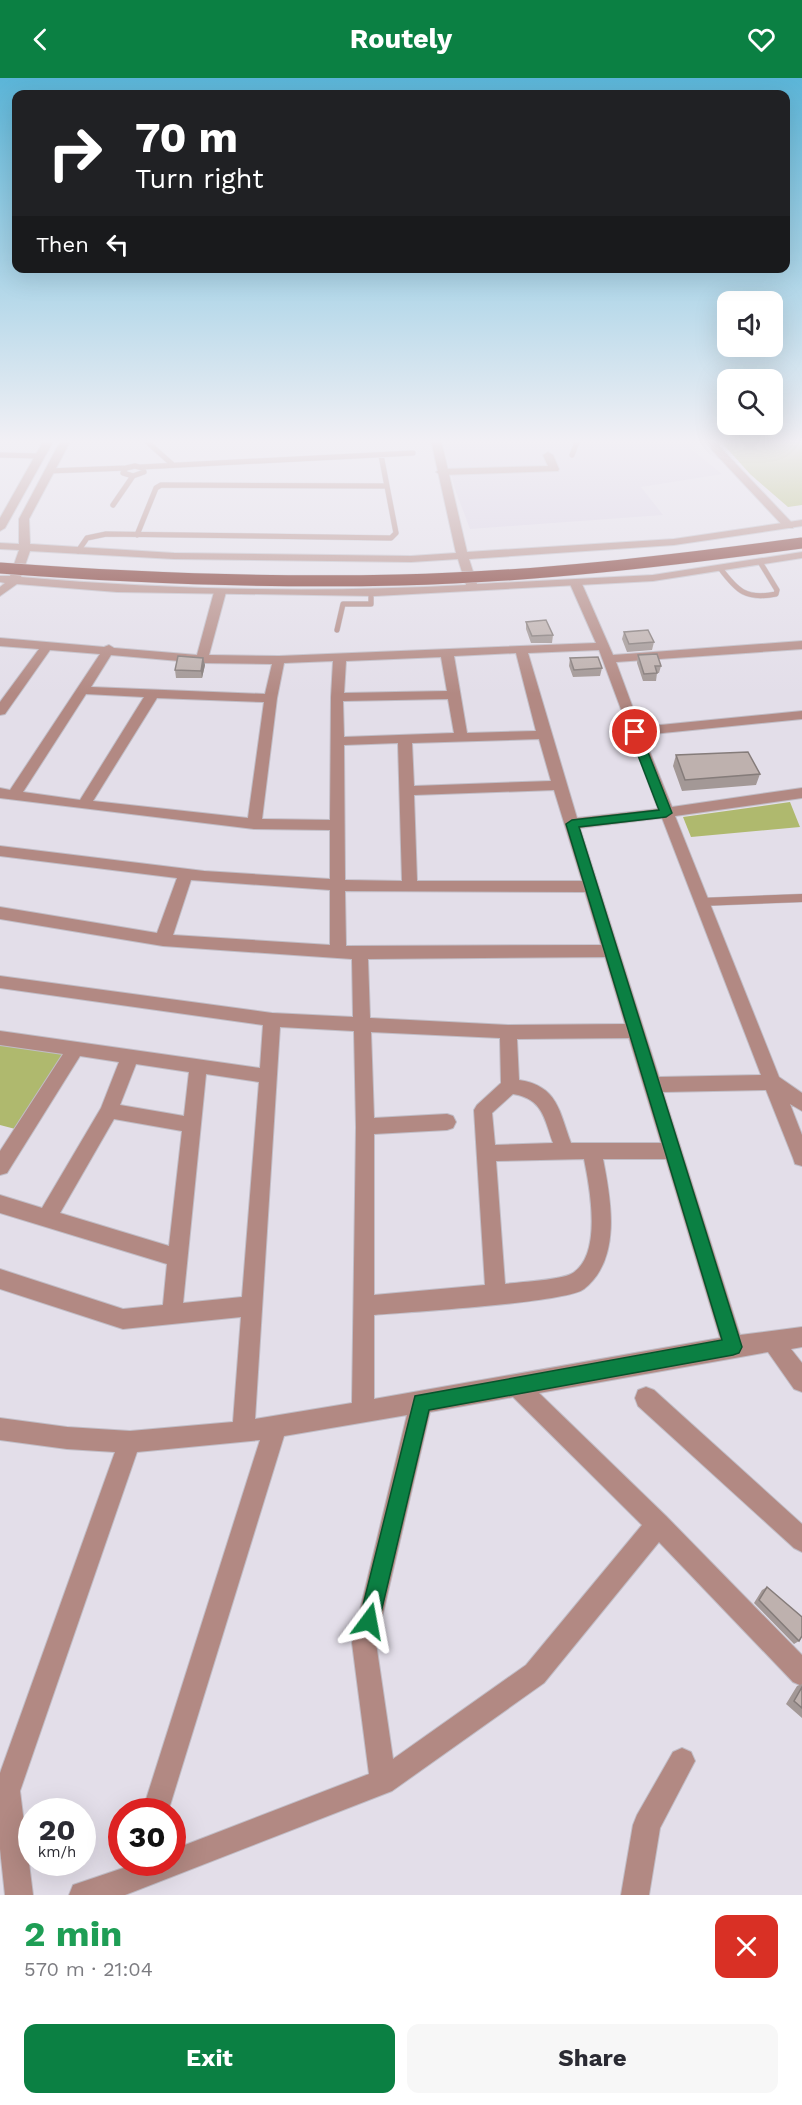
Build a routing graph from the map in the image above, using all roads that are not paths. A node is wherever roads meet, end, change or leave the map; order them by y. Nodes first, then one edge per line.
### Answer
1 (24, 525) edge
2 (141, 525) edge
3 (394, 525) edge
4 (454, 525) edge
5 (794, 525) edge
6 (789, 526) joint
7 (802, 534) edge
8 (137, 535) junction
9 (802, 543) edge
10 (0, 546) edge
11 (25, 548) junction
12 (78, 551) junction
13 (802, 555) edge
14 (462, 556) junction
15 (0, 557) edge
16 (760, 562) junction
17 (0, 568) edge
18 (720, 568) junction
19 (0, 579) edge
20 (14, 581) junction
21 (576, 584) junction
22 (473, 588) junction
23 (220, 592) junction
24 (0, 593) edge
25 (371, 593) junction
26 (337, 630) dead end
27 (0, 642) edge
28 (802, 645) edge
29 (47, 646) junction
30 (108, 650) junction
31 (521, 650) junction
32 (606, 652) junction
33 (447, 653) junction
34 (340, 657) junction
35 (202, 658) junction
36 (279, 660) junction
37 (82, 690) junction
38 (153, 694) junction
39 (454, 695) junction
40 (337, 697) junction
41 (271, 698) junction
42 (0, 711) edge
43 (802, 715) edge
44 (635, 732) junction
45 (544, 735) junction
46 (461, 738) junction
47 (405, 740) junction
48 (337, 741) junction
49 (560, 784) junction
50 (406, 791) junction
51 (0, 793) edge
52 (14, 795) junction
53 (801, 796) edge
54 (84, 805) junction
55 (666, 813) junction
56 (254, 824) junction
57 (572, 824) junction
58 (337, 825) junction
59 (0, 851) edge
60 (185, 876) junction
61 (338, 885) junction
62 (410, 886) junction
63 (591, 886) junction
64 (802, 898) edge
65 (701, 902) junction
66 (0, 913) edge
67 (163, 940) junction
68 (338, 950) junction
69 (611, 951) junction
70 (360, 953) junction
71 (0, 982) edge
72 (272, 1020) junction
73 (361, 1026) junction
74 (635, 1031) junction
75 (508, 1032) junction
76 (0, 1038) edge
77 (75, 1049) junction
78 (130, 1057) junction
79 (198, 1066) junction
80 (268, 1076) junction
81 (772, 1082) junction
82 (652, 1084) junction
83 (510, 1086) junction
84 (802, 1103) edge
85 (109, 1111) junction
86 (447, 1122) dead end
87 (191, 1125) junction
88 (365, 1127) junction
89 (6, 1146) edge
90 (565, 1151) junction
91 (592, 1151) junction
92 (673, 1151) junction
93 (486, 1153) junction
94 (802, 1158) edge
95 (0, 1167) edge
96 (0, 1204) edge
97 (47, 1218) junction
98 (177, 1258) junction
99 (0, 1278) edge
100 (496, 1293) junction
101 (252, 1306) junction
102 (363, 1306) junction
103 (172, 1314) junction
104 (802, 1337) edge
105 (773, 1341) junction
106 (733, 1347) junction
107 (802, 1380) edge
108 (517, 1386) junction
109 (646, 1398) dead end
110 (421, 1402) junction
111 (363, 1410) junction
112 (275, 1428) junction
113 (1, 1431) edge
114 (243, 1432) junction
115 (130, 1442) junction
116 (658, 1524) junction
117 (802, 1540) edge
118 (802, 1673) edge
119 (682, 1761) dead end
120 (383, 1782) junction
121 (3, 1790) edge
122 (159, 1798) edge
123 (186, 1853) edge
124 (126, 1876) edge
125 (19, 1895) edge
126 (83, 1895) edge
127 (635, 1895) edge

1 - 11 street
2 - 8 lane
3 - 8 lane
4 - 14 street
5 - 6 street
6 - 14 street
7 - 15 highway
8 - 12 lane
9 - 17 highway, bridge
10 - 11 street
11 - 12 street
11 - 20 street
12 - 14 street
13 - 16 street
14 - 22 street
16 - 18 street
16 - 18 lane
18 - 21 street
19 - 20 street
20 - 23 street
20 - 24 street
21 - 22 street
21 - 32 street
22 - 25 street
23 - 25 street
23 - 35 street
25 - 26 lane
27 - 29 street
28 - 32 street
29 - 30 street
29 - 42 street
30 - 35 street
30 - 37 street
31 - 32 street
31 - 33 street
31 - 45 street
32 - 44 street
33 - 34 street
33 - 39 street
34 - 36 street
34 - 40 street
35 - 36 street
36 - 41 street
37 - 38 street
37 - 52 street
38 - 41 street
38 - 54 street
39 - 40 street
39 - 46 street
40 - 48 street
41 - 56 street
43 - 44 street
44 - 55 street
45 - 46 street
45 - 49 street
46 - 47 street
47 - 48 street
47 - 50 street
48 - 58 street
49 - 50 street
49 - 57 street
50 - 62 street
51 - 52 street
52 - 54 street
53 - 55 street
54 - 56 street
55 - 57 street
55 - 65 street
56 - 58 street
57 - 63 street
58 - 61 street
59 - 60 street
60 - 61 street
60 - 67 street
61 - 62 street
61 - 68 street
62 - 63 street
63 - 69 street
64 - 65 lane
65 - 81 street
66 - 67 street
67 - 68 street
68 - 70 street
69 - 70 street
69 - 74 street
70 - 73 street
71 - 72 street
72 - 73 street
72 - 80 street
73 - 75 street
73 - 88 street
74 - 75 street
74 - 82 street
75 - 83 street
76 - 77 street
77 - 78 street
77 - 89 street
78 - 79 street
78 - 85 street
79 - 80 street
79 - 87 street
80 - 101 street
81 - 82 street
81 - 84 street
81 - 94 street
82 - 92 street
83 - 90 street
83 - 93 street
85 - 87 street
85 - 97 street
86 - 88 street
87 - 98 street
88 - 102 street
89 - 95 street
90 - 91 street
90 - 93 street
91 - 92 street
91 - 100 street
92 - 106 street
93 - 100 street
96 - 97 street
97 - 98 street
98 - 103 street
99 - 103 street
100 - 102 street
101 - 103 street
101 - 114 street
102 - 111 street
104 - 105 street
105 - 106 street
105 - 107 street
106 - 108 street
108 - 110 street
108 - 116 street
109 - 117 street
110 - 111 street
110 - 120 street
111 - 112 street
112 - 114 street
112 - 122 street
113 - 115 street
114 - 115 street
115 - 121 street
116 - 118 street
116 - 120 street
119 - 127 street
120 - 123 street
121 - 125 street
124 - 126 street

